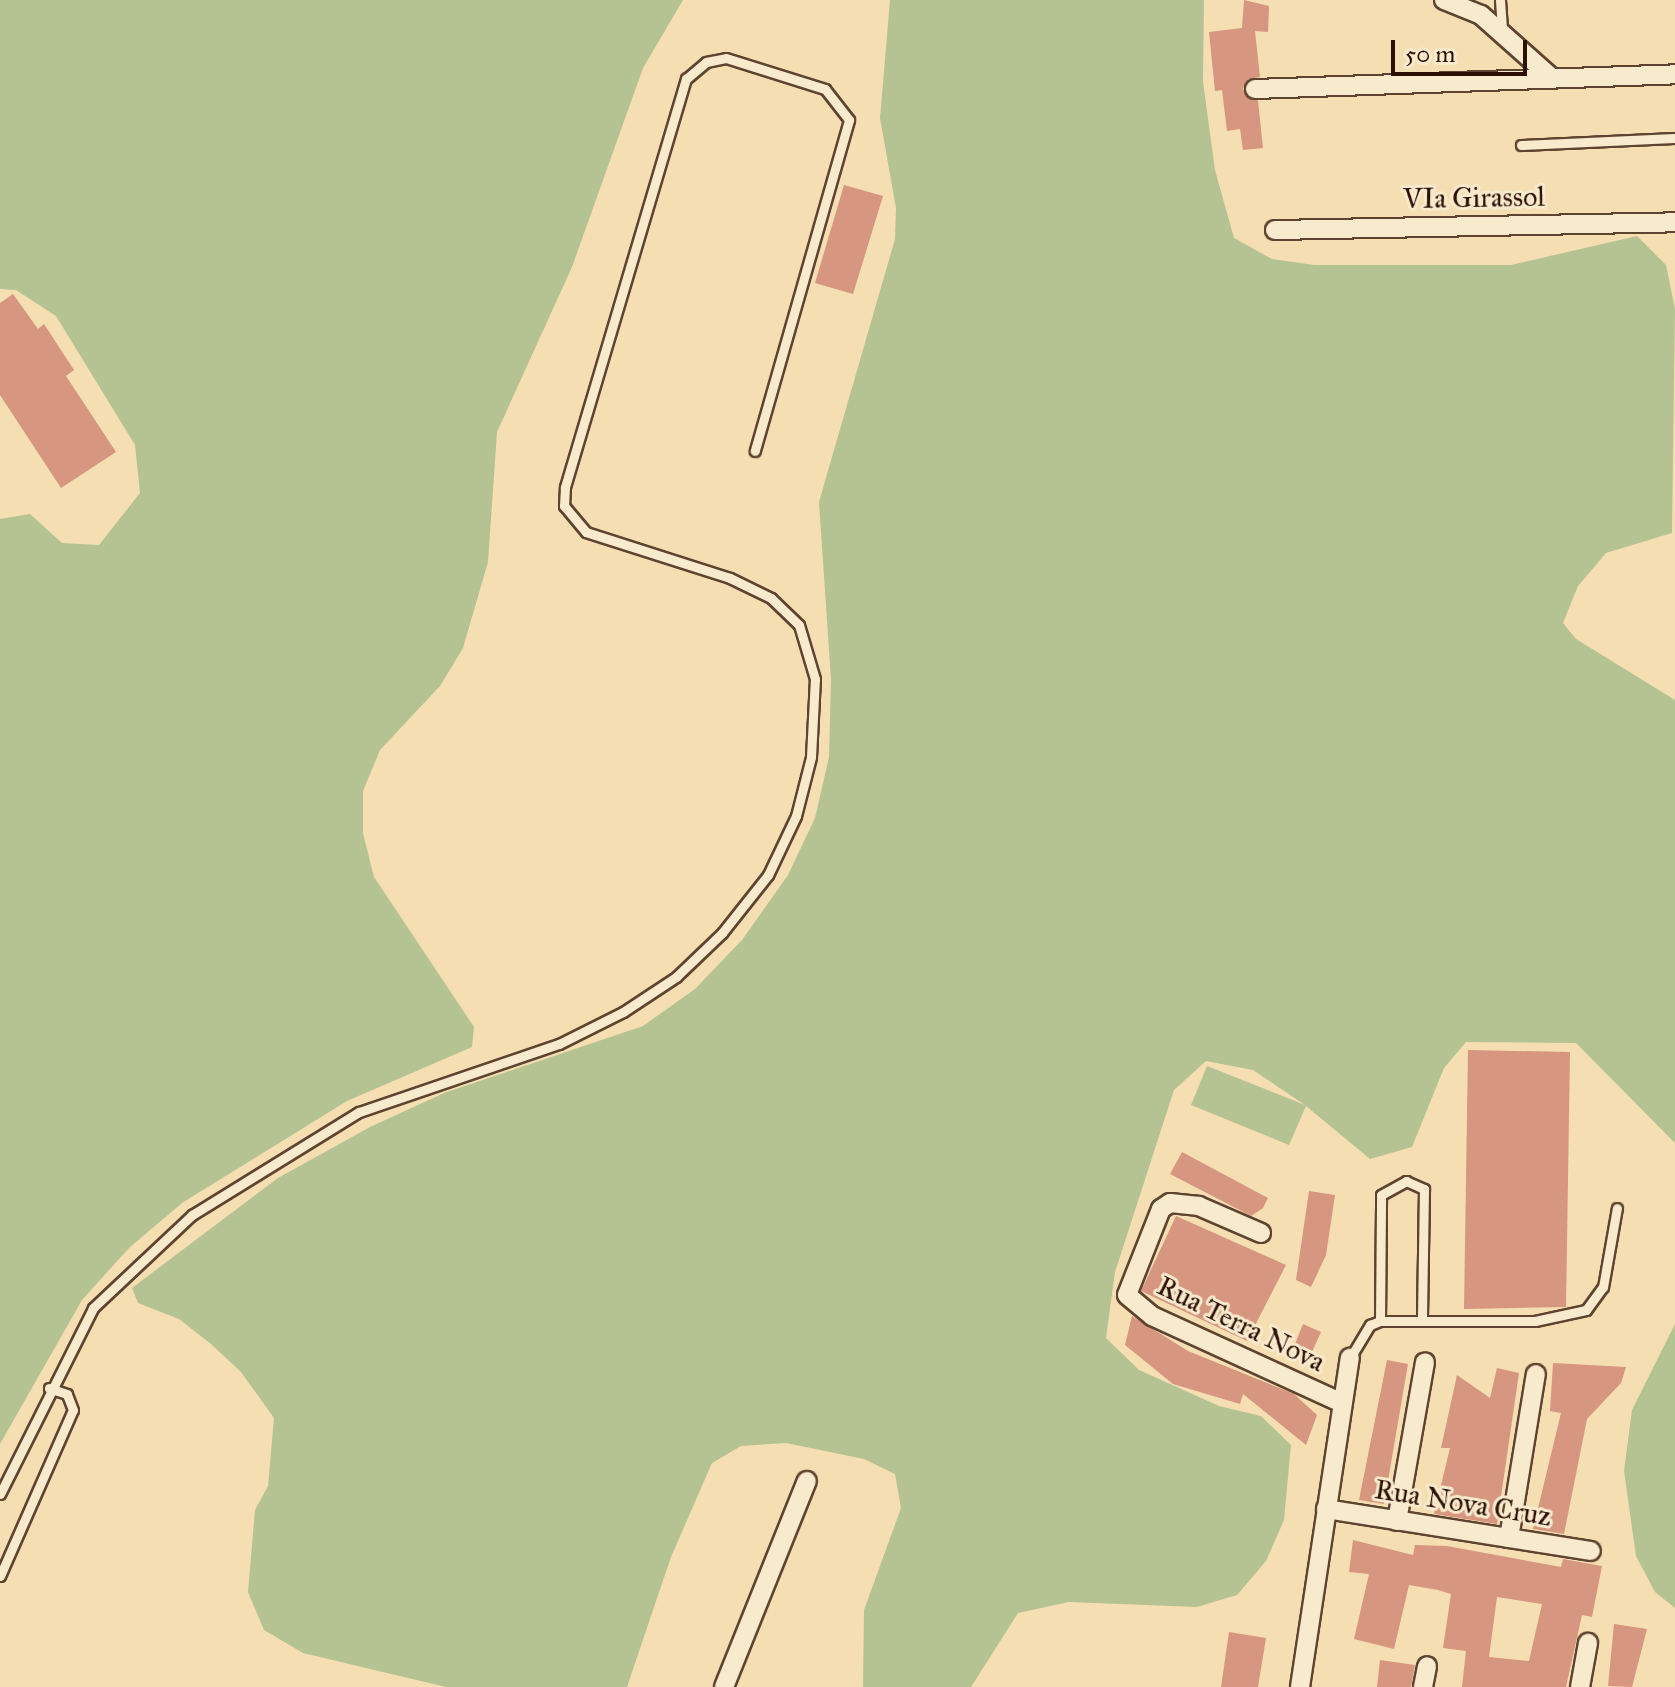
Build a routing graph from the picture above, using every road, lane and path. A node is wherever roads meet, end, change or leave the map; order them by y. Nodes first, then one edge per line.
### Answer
1 (1444, 0) edge
2 (1500, 0) edge
3 (1502, 35) junction
4 (1675, 74) edge
5 (1553, 79) junction
6 (1255, 89) dead end
7 (1675, 138) edge
8 (1521, 145) dead end
9 (1675, 222) edge
10 (1275, 230) dead end
11 (755, 451) dead end
12 (1617, 1208) dead end
13 (1261, 1233) dead end
14 (1422, 1318) junction
15 (1380, 1321) junction
16 (1350, 1358) joint
17 (1425, 1362) dead end
18 (1536, 1374) dead end
19 (49, 1388) junction
20 (1342, 1403) junction
21 (807, 1481) dead end
22 (0, 1494) edge
23 (1326, 1509) junction
24 (1397, 1521) junction
25 (1509, 1538) junction
26 (1591, 1551) dead end
27 (0, 1576) edge
28 (1588, 1643) dead end
29 (1427, 1666) dead end
30 (724, 1687) edge
31 (1300, 1687) edge
32 (1423, 1687) edge
33 (1580, 1687) edge

1 - 3 street
2 - 3 lane
3 - 5 street
4 - 5 street
5 - 6 street
7 - 8 lane
9 - 10 street, VIa Girassol
11 - 19 lane
12 - 14 lane
13 - 20 street, Rua Terra Nova
14 - 15 lane
14 - 15 lane
15 - 16 lane
16 - 20 street
17 - 24 street
18 - 25 street
19 - 22 lane
19 - 27 lane
20 - 23 street
21 - 30 street
23 - 24 street, Rua Nova Cruz
23 - 31 street
24 - 25 street, Rua Nova Cruz
25 - 26 street, Rua Nova Cruz
28 - 33 street
29 - 32 street

